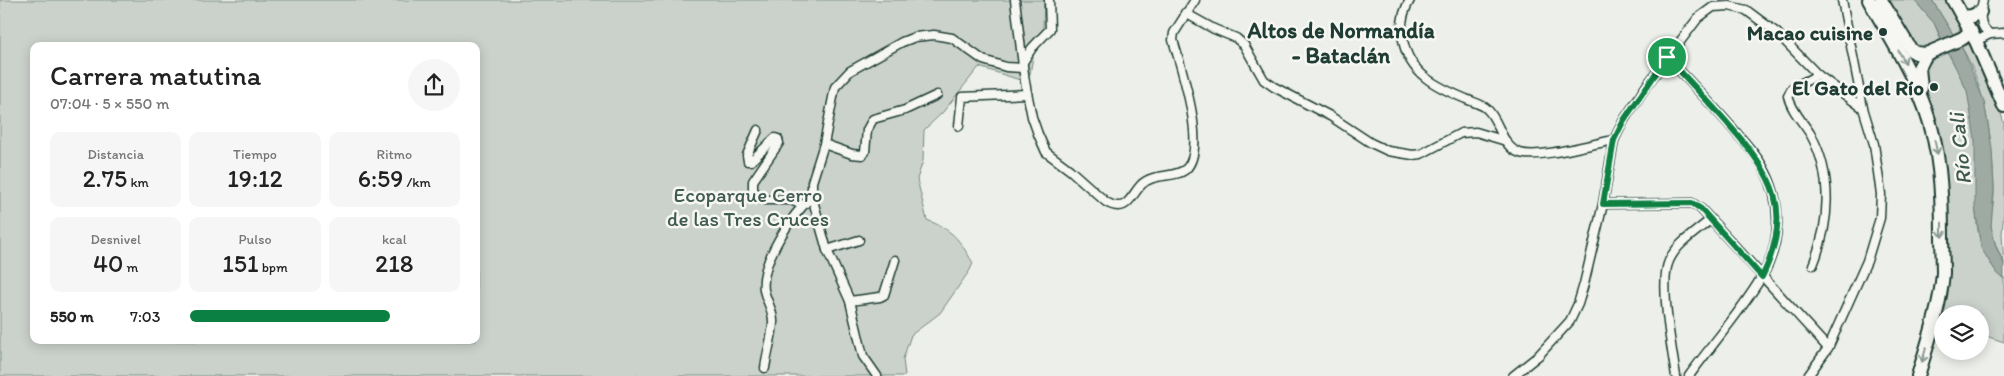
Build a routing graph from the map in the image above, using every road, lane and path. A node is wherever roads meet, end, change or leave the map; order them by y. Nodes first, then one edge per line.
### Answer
1 (1015, 0) edge
2 (1049, 0) edge
3 (1195, 0) edge
4 (1410, 0) edge
5 (1842, 0) edge
6 (1869, 0) edge
7 (1881, 0) edge
8 (1954, 0) edge
9 (1982, 6) edge
10 (1186, 12) junction
11 (1963, 17) junction
12 (2004, 33) edge
13 (1990, 34) junction
14 (1969, 36) junction
15 (1929, 53) junction
16 (1667, 57) junction
17 (1023, 65) junction
18 (1818, 75) junction
19 (1027, 94) junction
20 (937, 96) dead end
21 (2004, 106) edge
22 (1863, 108) junction
23 (1925, 108) junction
24 (959, 126) dead end
25 (758, 130) dead end
26 (1614, 140) junction
27 (1506, 141) junction
28 (824, 144) junction
29 (812, 197) junction
30 (1603, 204) junction
31 (802, 205) junction
32 (1710, 220) junction
33 (859, 240) dead end
34 (827, 250) junction
35 (895, 260) dead end
36 (1813, 265) dead end
37 (1762, 277) junction
38 (850, 301) junction
39 (1828, 348) junction
40 (765, 368) dead end
41 (877, 376) edge
42 (1513, 376) edge
43 (1676, 376) edge
44 (1689, 376) edge
45 (1808, 376) edge
46 (1918, 376) edge

1 - 17 street
2 - 17 street
3 - 10 street
4 - 27 street
5 - 22 street
6 -> 23 main road
7 - 15 main road
8 - 11 main road
9 - 11 main road
9 - 13 street
9 - 14 street
10 - 19 street
10 - 27 street
11 - 14 main road
12 - 13 street
13 - 14 street
14 - 15 main road
14 - 21 main road
15 - 23 main road
16 - 18 street
16 - 26 street
16 - 37 street
17 - 19 street
17 - 28 street
18 - 22 street
18 - 36 street
19 - 24 street
20 - 28 street
22 - 39 street
23 -> 46 main road
25 - 31 street
26 - 27 street
26 - 30 street
28 - 29 street
29 - 31 street
29 - 34 street
30 - 32 street
30 - 42 street
31 - 40 street
32 - 37 street
32 - 43 street
33 - 34 street
34 - 38 street
35 - 38 street
37 - 39 street
37 - 44 street
38 - 41 street
39 - 45 street

